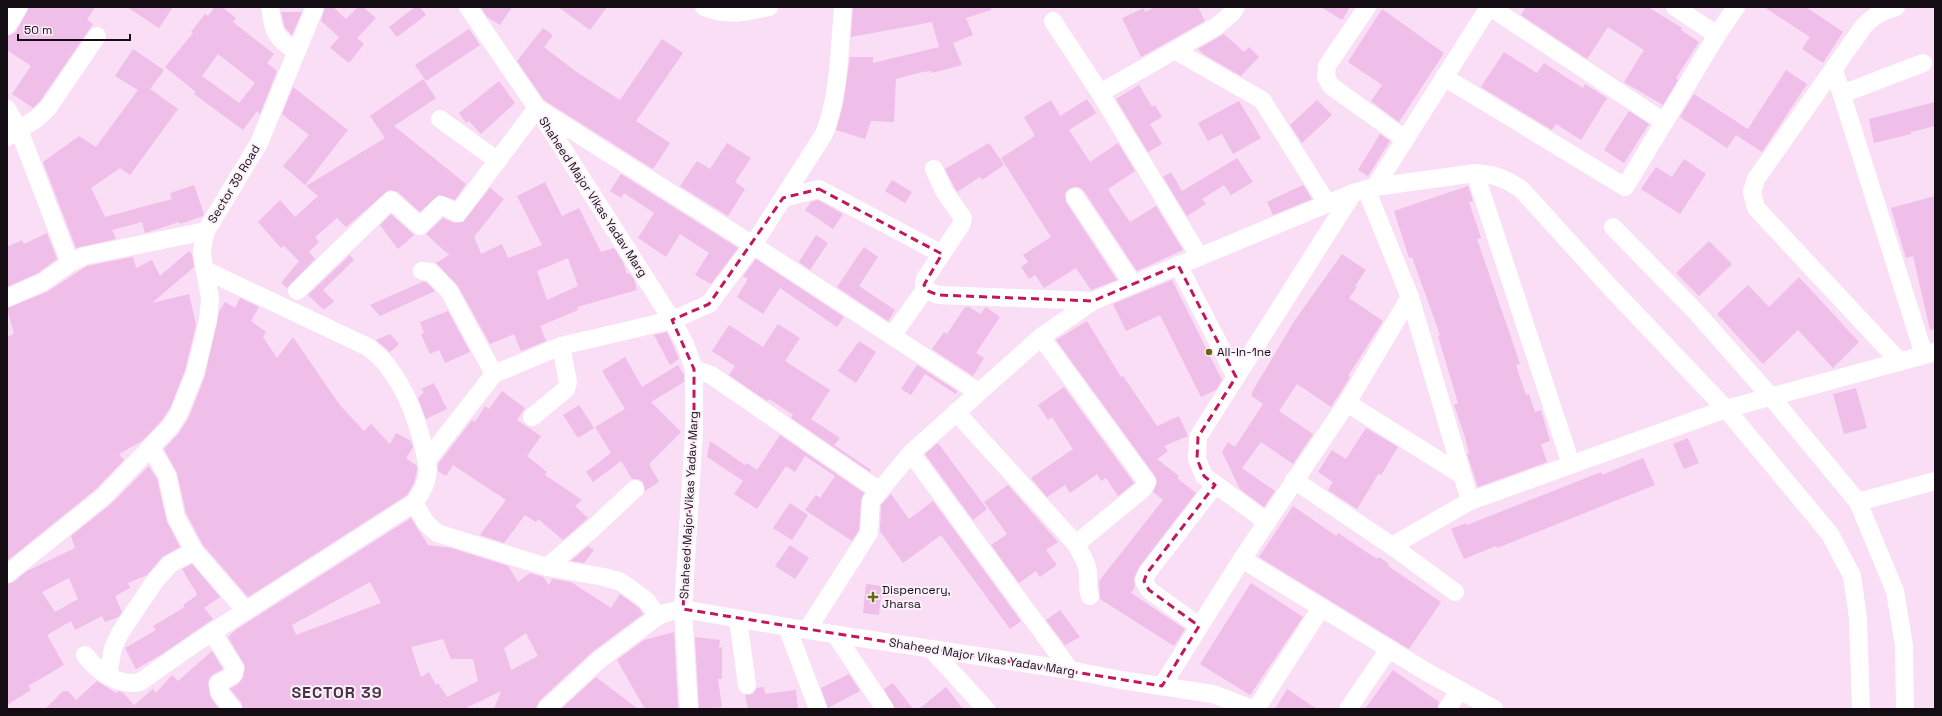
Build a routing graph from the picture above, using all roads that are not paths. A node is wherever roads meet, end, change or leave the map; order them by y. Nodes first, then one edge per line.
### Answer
1 (19, 7) edge
2 (270, 7) edge
3 (315, 7) edge
4 (468, 7) edge
5 (704, 7) edge
6 (769, 7) edge
7 (843, 7) edge
8 (1236, 7) edge
9 (1367, 7) edge
10 (1490, 7) edge
11 (1675, 7) edge
12 (1736, 7) edge
13 (1896, 7) edge
14 (1053, 21) dead end
15 (7, 26) edge
16 (1717, 35) junction
17 (97, 36) dead end
18 (1176, 51) junction
19 (296, 52) junction
20 (1923, 63) dead end
21 (1834, 70) junction
22 (1444, 77) junction
23 (1100, 93) junction
24 (1842, 94) junction
25 (537, 108) junction
26 (7, 109) edge
27 (440, 119) dead end
28 (1664, 122) junction
29 (13, 134) edge
30 (1405, 139) junction
31 (498, 161) junction
32 (934, 169) dead end
33 (1475, 173) junction
34 (1365, 190) junction
35 (1075, 197) dead end
36 (783, 198) junction
37 (1328, 203) junction
38 (1613, 227) dead end
39 (206, 230) junction
40 (753, 245) junction
41 (942, 254) junction
42 (1199, 256) junction
43 (70, 263) junction
44 (1178, 265) junction
45 (205, 270) junction
46 (422, 271) dead end
47 (1133, 284) junction
48 (926, 288) junction
49 (297, 292) dead end
50 (1410, 297) junction
51 (7, 298) edge
52 (1093, 301) junction
53 (672, 320) junction
54 (892, 336) junction
55 (1041, 337) junction
56 (561, 346) junction
57 (1930, 354) edge
58 (1900, 362) junction
59 (694, 369) junction
60 (494, 374) junction
61 (1236, 377) junction
62 (978, 392) junction
63 (1771, 397) junction
64 (1347, 403) junction
65 (1726, 408) junction
66 (956, 412) junction
67 (532, 417) dead end
68 (151, 448) junction
69 (910, 452) junction
70 (426, 460) junction
71 (1571, 464) junction
72 (1462, 475) junction
73 (1294, 480) junction
74 (1935, 482) edge
75 (1215, 485) junction
76 (635, 489) dead end
77 (878, 490) junction
78 (1470, 501) junction
79 (1858, 502) junction
80 (414, 503) junction
81 (1267, 522) junction
82 (1076, 544) junction
83 (1392, 546) junction
84 (194, 551) junction
85 (1242, 559) junction
86 (547, 567) junction
87 (7, 574) edge
88 (1455, 592) dead end
89 (1090, 596) dead end
90 (1322, 608) junction
91 (683, 610) junction
92 (246, 611) junction
93 (658, 616) junction
94 (738, 619) junction
95 (1200, 626) junction
96 (787, 627) junction
97 (807, 630) junction
98 (212, 632) junction
99 (835, 634) junction
100 (931, 648) junction
101 (1389, 649) junction
102 (85, 655) dead end
103 (1070, 670) junction
104 (108, 675) junction
105 (747, 685) dead end
106 (1162, 686) junction
107 (1459, 691) junction
108 (233, 709) edge
109 (546, 709) edge
110 (689, 709) edge
111 (818, 709) edge
112 (885, 709) edge
113 (986, 709) edge
114 (1252, 709) edge
115 (1256, 709) edge
116 (1348, 709) edge
117 (1447, 709) edge
118 (1494, 709) edge
119 (1861, 709) edge
120 (1905, 709) edge

1 - 15 street
2 - 19 street
3 - 19 street, Sector 39 Road
4 - 25 street, Shaheed Major Vikas Yadav Marg
5 - 6 street
7 - 36 street
8 - 18 street
9 - 30 street
10 - 22 street
10 - 28 street
11 - 16 street
12 - 16 street
13 - 21 street
14 - 23 street
16 - 28 street
17 - 29 street
18 - 23 street
18 - 37 street
19 - 39 street, Sector 39 Road
20 - 24 street
21 - 24 street
21 - 58 street
22 - 28 street
22 - 30 street
23 - 42 street
24 - 57 street
25 - 31 street
25 - 40 street
25 - 53 street, Shaheed Major Vikas Yadav Marg
26 - 29 street
27 - 31 street
29 - 43 street
30 - 34 street
31 - 49 street
32 - 41 street
33 - 34 street
33 - 65 street
33 - 71 street
34 - 37 street
34 - 50 street
34 - 61 street
35 - 47 street
36 - 40 street
36 - 41 street
37 - 42 street
38 - 63 street
39 - 43 street, Sector 39 Road
39 - 45 street
40 - 53 street
40 - 54 street
41 - 48 street
42 - 44 street
43 - 51 street, Sector 39 Road
44 - 47 street
44 - 61 street
45 - 68 street
45 - 70 street
46 - 60 street
47 - 52 street
48 - 52 street
48 - 54 street
50 - 64 street
50 - 72 street
52 - 55 street
53 - 56 street
53 - 59 street, Shaheed Major Vikas Yadav Marg
54 - 62 street
55 - 62 street
55 - 82 street
56 - 60 street
56 - 67 street
57 - 58 street
58 - 63 street
59 - 77 street
59 - 91 street, Shaheed Major Vikas Yadav Marg
60 - 70 street
61 - 75 street
62 - 66 street
63 - 65 street
63 - 79 street
64 - 72 street
64 - 73 street
65 - 71 street
65 - 119 street
66 - 69 street
66 - 82 street
68 - 84 street
68 - 87 street
69 - 77 street
69 - 103 street
70 - 80 street
71 - 78 street
72 - 78 street
73 - 81 street
73 - 83 street
74 - 79 street
75 - 81 street
75 - 95 street
76 - 86 street
77 - 97 street
78 - 83 street
79 - 120 street
80 - 86 street
80 - 92 street
81 - 85 street
82 - 89 street
83 - 88 street
84 - 92 street
84 - 104 street
85 - 90 street
85 - 95 street
86 - 93 street
90 - 101 street
90 - 115 street
91 - 93 street
91 - 94 street, Shaheed Major Vikas Yadav Marg
91 - 110 street
92 - 98 street
93 - 109 street
94 - 96 street, Shaheed Major Vikas Yadav Marg
94 - 105 street
95 - 106 street
96 - 97 street, Shaheed Major Vikas Yadav Marg
96 - 111 street
97 - 99 street, Shaheed Major Vikas Yadav Marg
98 - 104 street
98 - 108 street
99 - 100 street, Shaheed Major Vikas Yadav Marg
99 - 112 street
100 - 103 street, Shaheed Major Vikas Yadav Marg
100 - 113 street
101 - 107 street
101 - 116 street
102 - 104 street
103 - 106 street, Shaheed Major Vikas Yadav Marg
106 - 114 street, Shaheed Major Vikas Yadav Marg
107 - 117 street
107 - 118 street

